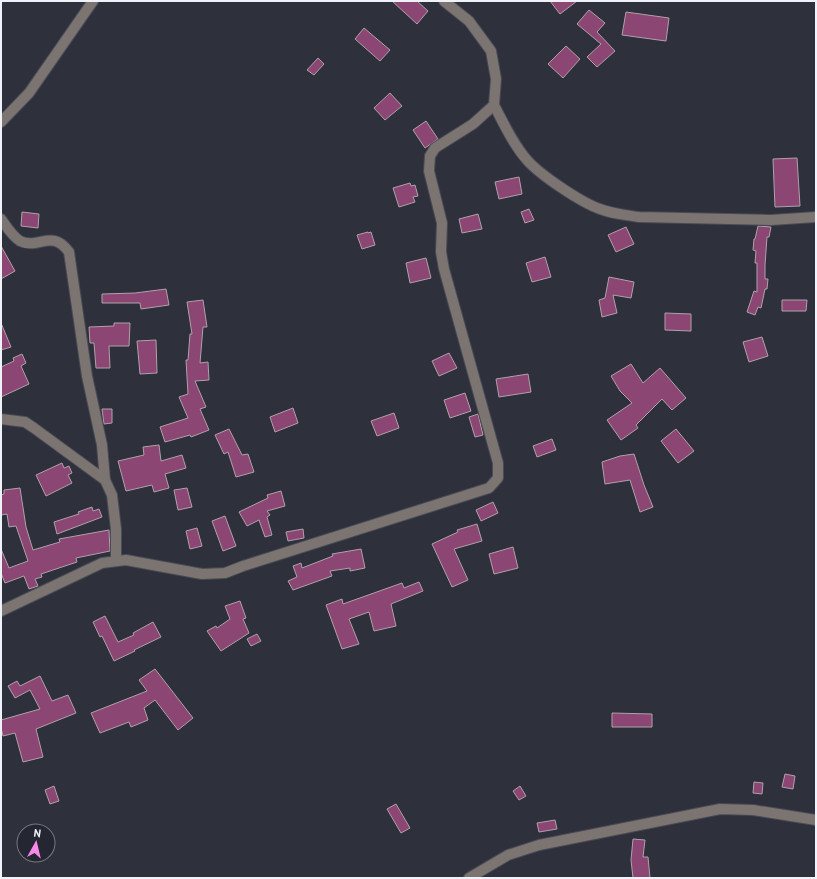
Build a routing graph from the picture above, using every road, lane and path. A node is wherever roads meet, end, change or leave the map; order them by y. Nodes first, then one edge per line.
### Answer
1 (93, 1) edge
2 (444, 1) edge
3 (494, 105) junction
4 (1, 122) edge
5 (816, 217) edge
6 (1, 219) edge
7 (1, 419) edge
8 (106, 480) junction
9 (116, 561) junction
10 (1, 611) edge
11 (816, 820) edge
12 (469, 878) edge

1 - 4 street
2 - 3 street
3 - 5 street
3 - 9 street
6 - 8 street
7 - 8 street
8 - 9 street
9 - 10 street
11 - 12 street

